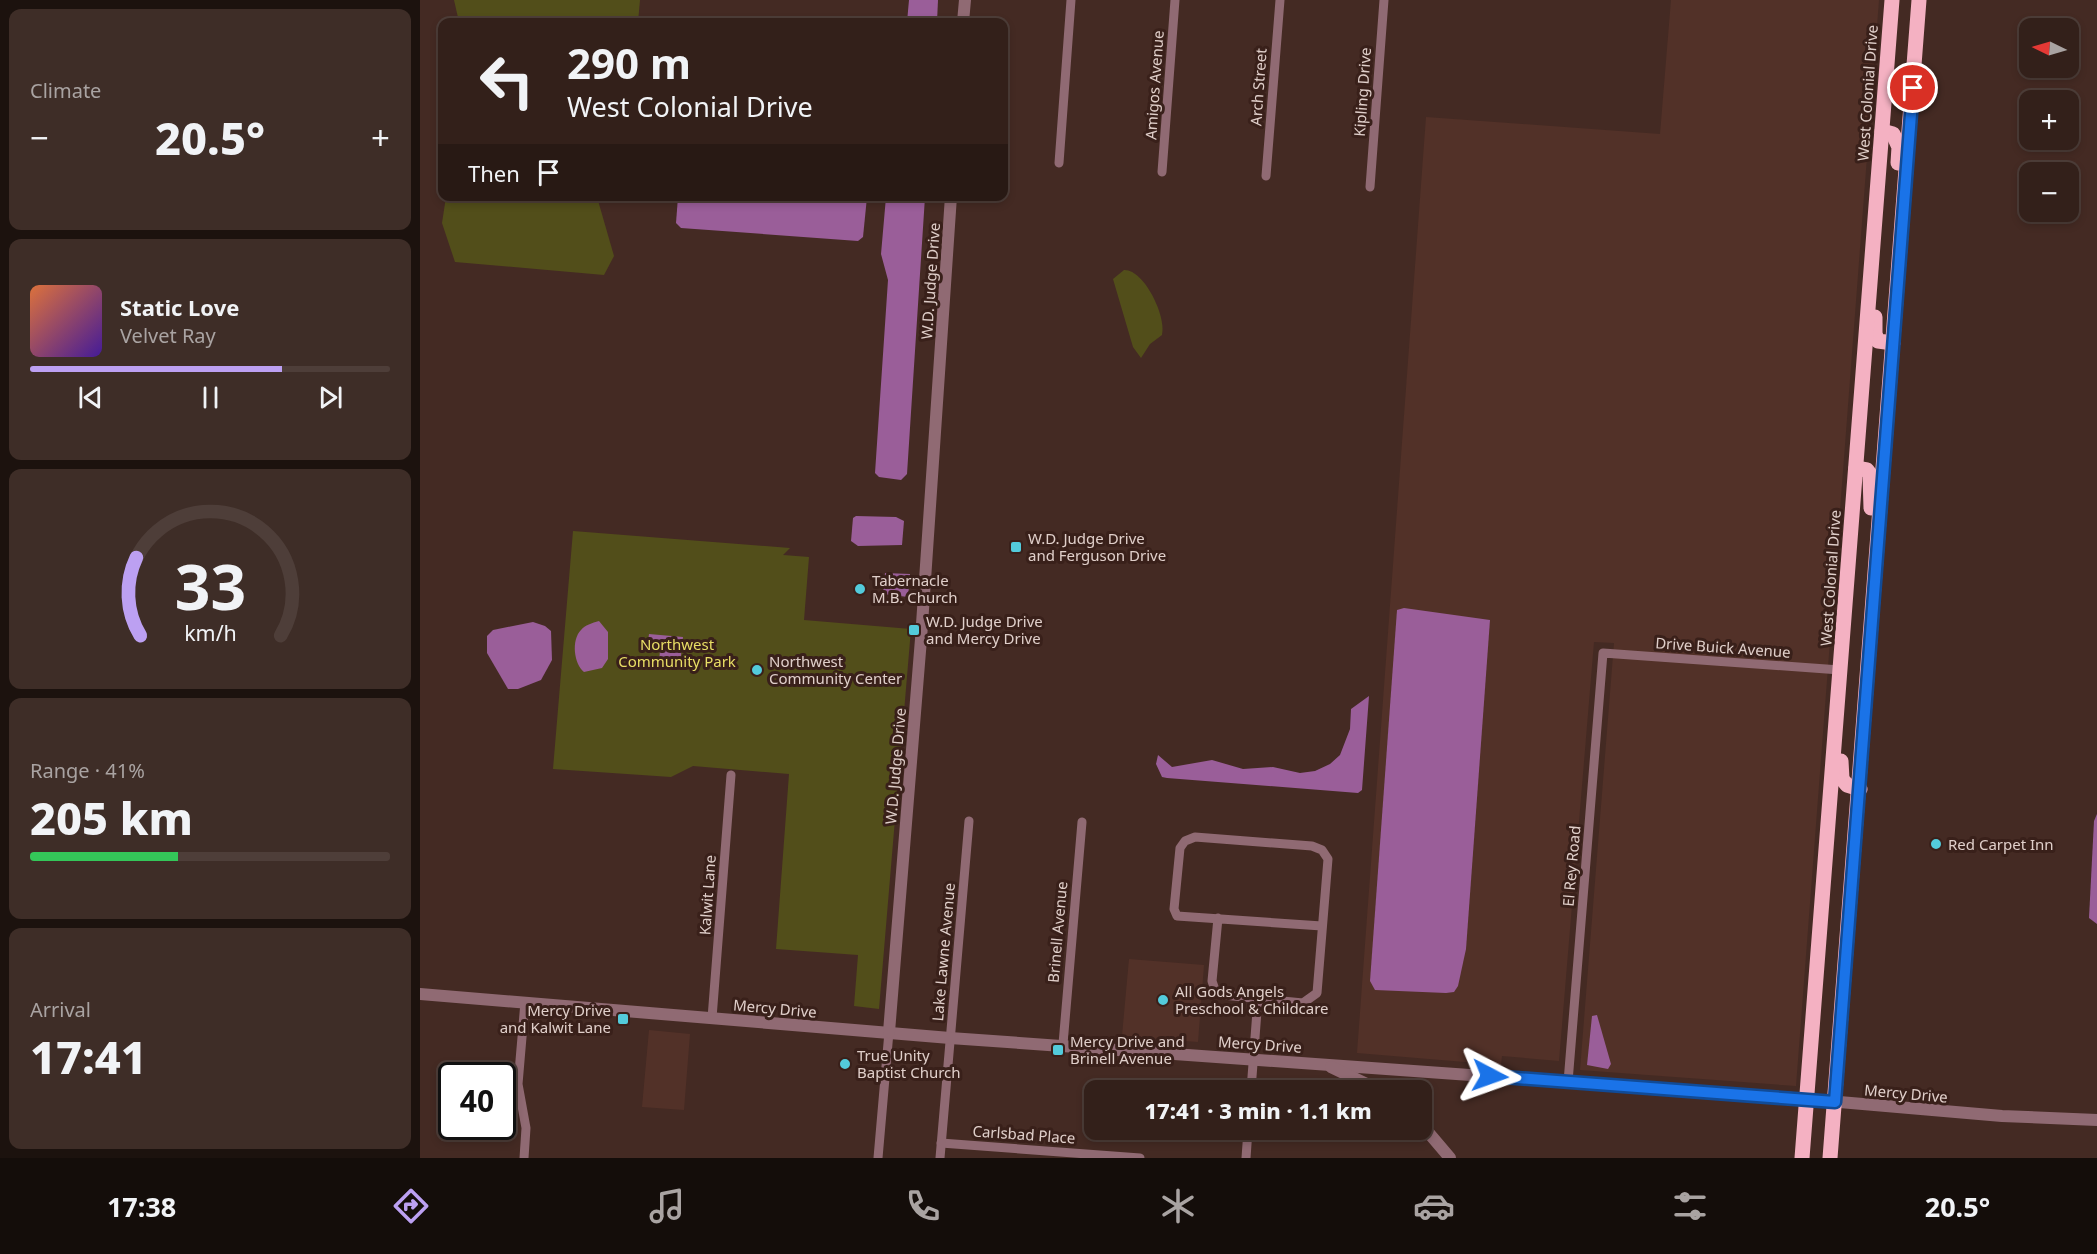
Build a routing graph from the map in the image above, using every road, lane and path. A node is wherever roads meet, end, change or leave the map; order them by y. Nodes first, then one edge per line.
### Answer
1 (965, 0) edge
2 (1071, 0) edge
3 (1175, 0) edge
4 (1280, 0) edge
5 (1384, 0) edge
6 (1892, 0) edge
7 (1919, 0) edge
8 (963, 18) edge
9 (1882, 131) junction
10 (1059, 163) dead end
11 (1162, 172) dead end
12 (1266, 176) dead end
13 (1370, 187) dead end
14 (951, 201) edge
15 (1903, 219) junction
16 (1872, 255) junction
17 (1893, 343) junction
18 (1856, 468) junction
19 (1877, 560) junction
20 (1603, 653) joint
21 (1840, 670) junction
22 (1839, 693) junction
23 (731, 775) dead end
24 (1860, 789) junction
25 (969, 821) dead end
26 (1082, 822) dead end
27 (1218, 918) junction
28 (1322, 926) junction
29 (420, 994) edge
30 (1258, 998) junction
31 (525, 1002) junction
32 (712, 1018) junction
33 (889, 1032) junction
34 (950, 1038) junction
35 (1063, 1044) junction
36 (1253, 1058) junction
37 (1325, 1064) junction
38 (1372, 1067) junction
39 (1252, 1080) edge
40 (1358, 1080) edge
41 (1372, 1080) edge
42 (1568, 1082) junction
43 (1807, 1100) junction
44 (1835, 1102) junction
45 (2097, 1120) edge
46 (1432, 1137) edge
47 (1247, 1140) edge
48 (941, 1143) junction
49 (524, 1158) edge
50 (878, 1158) edge
51 (940, 1158) edge
52 (1140, 1158) edge
53 (1246, 1158) edge
54 (1450, 1158) edge
55 (1802, 1158) edge
56 (1830, 1158) edge

1 - 8 street
2 - 10 street
3 - 11 street, Amigos Avenue
4 - 12 street, Arch Street
5 - 13 street, Kipling Drive
6 - 9 highway, West Colonial Drive
7 - 15 highway
9 - 15 highway
9 - 16 highway, West Colonial Drive
14 - 33 street, W.D. Judge Drive
15 - 17 highway
16 - 17 highway
16 - 18 highway, West Colonial Drive
17 - 19 highway
18 - 19 highway
18 - 21 highway, West Colonial Drive
19 - 24 highway
20 - 21 street, Drive Buick Avenue
20 - 42 street, El Rey Road
21 - 22 highway, West Colonial Drive
22 - 24 highway
22 - 43 highway, West Colonial Drive
23 - 32 street, Kalwit Lane
24 - 44 highway
25 - 34 street, Lake Lawne Avenue
26 - 35 street, Brinell Avenue
27 - 28 street
27 - 28 street
27 - 30 street
28 - 30 street
29 - 31 street, Mercy Drive
30 - 36 street
31 - 32 street, Mercy Drive
31 - 49 street
32 - 33 street, Mercy Drive
33 - 34 street, Mercy Drive
33 - 50 street, W.D. Judge Drive
34 - 35 street, Mercy Drive
34 - 48 street, Lake Lawne Avenue
35 - 36 street, Mercy Drive
36 - 37 street, Mercy Drive
36 - 39 street
37 - 38 street, Mercy Drive
37 - 40 street
38 - 41 street
38 - 42 street, Mercy Drive
42 - 43 street, Mercy Drive
43 - 44 street, Mercy Drive
43 - 55 highway, West Colonial Drive
44 - 45 street, Mercy Drive
44 - 56 highway
46 - 54 street
47 - 53 street
48 - 51 street, Lake Lawne Avenue
48 - 52 street, Carlsbad Place

